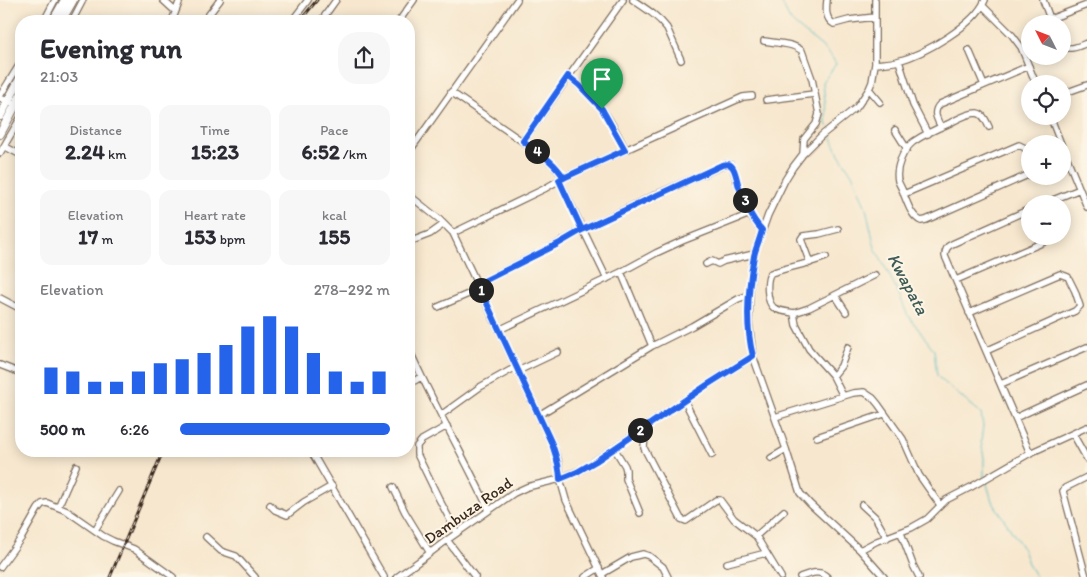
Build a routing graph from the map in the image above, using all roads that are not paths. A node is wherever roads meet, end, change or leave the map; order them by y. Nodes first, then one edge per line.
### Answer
1 (55, 0) edge
2 (65, 0) edge
3 (73, 0) edge
4 (83, 0) edge
5 (163, 0) edge
6 (180, 0) edge
7 (220, 0) edge
8 (308, 0) edge
9 (336, 0) edge
10 (414, 0) edge
11 (517, 0) edge
12 (623, 0) edge
13 (633, 0) edge
14 (827, 0) edge
15 (875, 0) edge
16 (1043, 0) edge
17 (984, 3) edge
18 (1087, 5) edge
19 (175, 11) junction
20 (47, 15) edge
21 (56, 15) edge
22 (65, 15) edge
23 (75, 15) edge
24 (174, 15) edge
25 (209, 15) edge
26 (297, 15) edge
27 (325, 15) edge
28 (403, 15) edge
29 (1049, 15) edge
30 (1064, 15) edge
31 (874, 17) junction
32 (764, 41) dead end
33 (1087, 42) edge
34 (1071, 48) edge
35 (969, 50) dead end
36 (682, 60) dead end
37 (899, 61) junction
38 (875, 64) junction
39 (1029, 66) junction
40 (15, 74) edge
41 (1032, 75) edge
42 (568, 76) junction
43 (15, 84) edge
44 (984, 85) junction
45 (1087, 85) edge
46 (869, 89) junction
47 (1071, 91) edge
48 (451, 92) junction
49 (814, 94) junction
50 (752, 96) dead end
51 (3, 98) edge
52 (766, 100) dead end
53 (880, 102) dead end
54 (15, 103) edge
55 (15, 111) edge
56 (0, 116) edge
57 (15, 127) edge
58 (941, 127) junction
59 (988, 127) dead end
60 (895, 130) dead end
61 (0, 134) edge
62 (928, 134) junction
63 (523, 141) junction
64 (415, 143) edge
65 (4, 146) junction
66 (1021, 146) edge
67 (907, 149) junction
68 (625, 150) junction
69 (15, 151) edge
70 (0, 153) edge
71 (803, 154) junction
72 (1071, 171) edge
73 (1021, 178) edge
74 (561, 179) junction
75 (1080, 189) junction
76 (904, 194) junction
77 (1065, 195) edge
78 (415, 200) edge
79 (1087, 207) edge
80 (1021, 213) edge
81 (750, 214) junction
82 (444, 224) junction
83 (838, 229) dead end
84 (582, 230) junction
85 (762, 230) junction
86 (453, 233) junction
87 (415, 240) edge
88 (1037, 245) edge
89 (754, 254) junction
90 (826, 257) dead end
91 (810, 263) junction
92 (706, 264) dead end
93 (620, 272) junction
94 (875, 275) dead end
95 (607, 279) junction
96 (956, 280) junction
97 (479, 287) junction
98 (749, 295) junction
99 (835, 295) junction
100 (0, 298) edge
101 (15, 306) edge
102 (438, 307) dead end
103 (846, 312) dead end
104 (794, 313) junction
105 (969, 313) junction
106 (499, 330) junction
107 (652, 346) junction
108 (848, 346) dead end
109 (1087, 347) edge
110 (986, 351) junction
111 (558, 352) dead end
112 (753, 356) junction
113 (415, 363) edge
114 (0, 365) edge
115 (517, 369) junction
116 (15, 371) edge
117 (833, 376) junction
118 (421, 377) junction
119 (415, 380) edge
120 (1001, 384) junction
121 (1087, 385) edge
122 (843, 396) junction
123 (684, 400) junction
124 (884, 414) junction
125 (441, 415) junction
126 (539, 415) junction
127 (774, 417) junction
128 (1014, 418) junction
129 (447, 426) junction
130 (1087, 427) edge
131 (643, 428) junction
132 (1073, 434) junction
133 (817, 437) dead end
134 (614, 448) junction
135 (786, 450) junction
136 (1030, 453) junction
137 (712, 455) dead end
138 (315, 457) edge
139 (771, 458) dead end
140 (1087, 460) edge
141 (76, 466) dead end
142 (1086, 477) edge
143 (560, 479) junction
144 (332, 486) junction
145 (1087, 486) edge
146 (393, 487) dead end
147 (119, 492) dead end
148 (270, 505) dead end
149 (862, 505) dead end
150 (940, 505) junction
151 (58, 507) junction
152 (489, 510) junction
153 (784, 511) dead end
154 (640, 513) dead end
155 (95, 530) junction
156 (901, 532) junction
157 (457, 533) junction
158 (756, 536) junction
159 (206, 537) dead end
160 (887, 538) junction
161 (447, 540) junction
162 (860, 550) junction
163 (430, 553) junction
164 (766, 553) junction
165 (727, 563) dead end
166 (0, 567) edge
167 (602, 573) edge
168 (173, 577) edge
169 (255, 577) edge
170 (384, 577) edge
171 (396, 577) edge
172 (475, 577) edge
173 (585, 577) edge
174 (668, 577) edge
175 (781, 577) edge
176 (800, 577) edge
177 (827, 577) edge
178 (884, 577) edge
179 (919, 577) edge
180 (1086, 577) edge

1 - 20 street
2 - 21 main road
3 - 22 main road
4 - 23 street
5 - 19 street
6 - 19 street
7 - 25 street
8 - 26 street
9 - 27 street
10 - 28 street
11 - 48 street
12 - 42 street
13 - 36 street
14 - 31 street
15 - 31 street
16 - 29 street
17 - 37 street
17 - 39 street
18 - 30 street
19 - 24 street
31 - 38 street
32 - 49 street
33 - 34 street
35 - 44 street
37 - 38 street
37 - 62 street
38 - 46 street
39 - 41 street
39 - 44 street
40 - 51 street
42 - 63 street
42 - 68 street
43 - 51 main road
44 - 58 street
45 - 47 street
46 - 53 street
46 - 71 street
48 - 63 street
48 - 64 street
49 - 52 street
49 - 71 street
50 - 68 street
51 - 54 street
51 - 56 main road
55 - 61 main road
57 - 65 street
58 - 59 street
58 - 62 street
60 - 67 street
62 - 67 street
63 - 74 street
65 - 69 street
65 - 70 street
66 - 76 street
67 - 76 street
68 - 74 street
71 - 85 street
72 - 75 street
73 - 76 street
74 - 84 street
74 - 86 street
75 - 77 street
75 - 79 street
78 - 82 street
80 - 96 street
81 - 84 street
81 - 85 street
81 - 93 street
82 - 86 street
82 - 87 street
83 - 91 street
84 - 95 street
84 - 97 street
85 - 89 street
86 - 97 street
88 - 96 street
89 - 92 street
89 - 98 street
90 - 91 street
91 - 104 street
93 - 95 street
93 - 107 street
94 - 99 street
95 - 106 street
96 - 105 street
97 - 102 street
97 - 106 street
98 - 107 street
98 - 112 street
99 - 103 street
99 - 104 street
100 - 101 street
104 - 117 street
105 - 110 street
105 - 110 street
106 - 115 street
107 - 126 street
108 - 117 street
109 - 120 street
110 - 120 street
111 - 115 street
112 - 123 street, Dambuza Road
112 - 127 street
113 - 118 street
114 - 116 street
115 - 125 street
115 - 126 street
117 - 122 street
118 - 119 street
118 - 125 street
120 - 128 street
121 - 128 street
122 - 124 street
122 - 127 street
123 - 131 street, Dambuza Road
123 - 137 street
124 - 133 street
124 - 150 street
125 - 129 street
126 - 143 street
127 - 135 street
128 - 136 street
129 - 152 street
129 - 157 street
130 - 132 street
131 - 134 street, Dambuza Road
131 - 158 street
132 - 136 street
132 - 140 street
134 - 143 street, Dambuza Road
134 - 154 street
135 - 139 street
135 - 162 street
136 - 150 street
138 - 144 street
141 - 151 street
142 - 145 street
142 - 180 street
143 - 152 street, Dambuza Road
143 - 167 street
144 - 148 street
144 - 170 street
146 - 163 street
147 - 155 street
149 - 160 street
150 - 156 street
151 - 155 street
151 - 166 street
152 - 157 street, Dambuza Road
153 - 158 street
155 - 168 street
156 - 160 street
156 - 179 street
157 - 161 street, Dambuza Road
158 - 164 street
159 - 169 street
160 - 162 street
161 - 163 street, Dambuza Road
161 - 172 street
162 - 178 street
163 - 171 street, Dambuza Road
164 - 165 street
164 - 175 street
167 - 173 street
167 - 174 street
176 - 177 street

